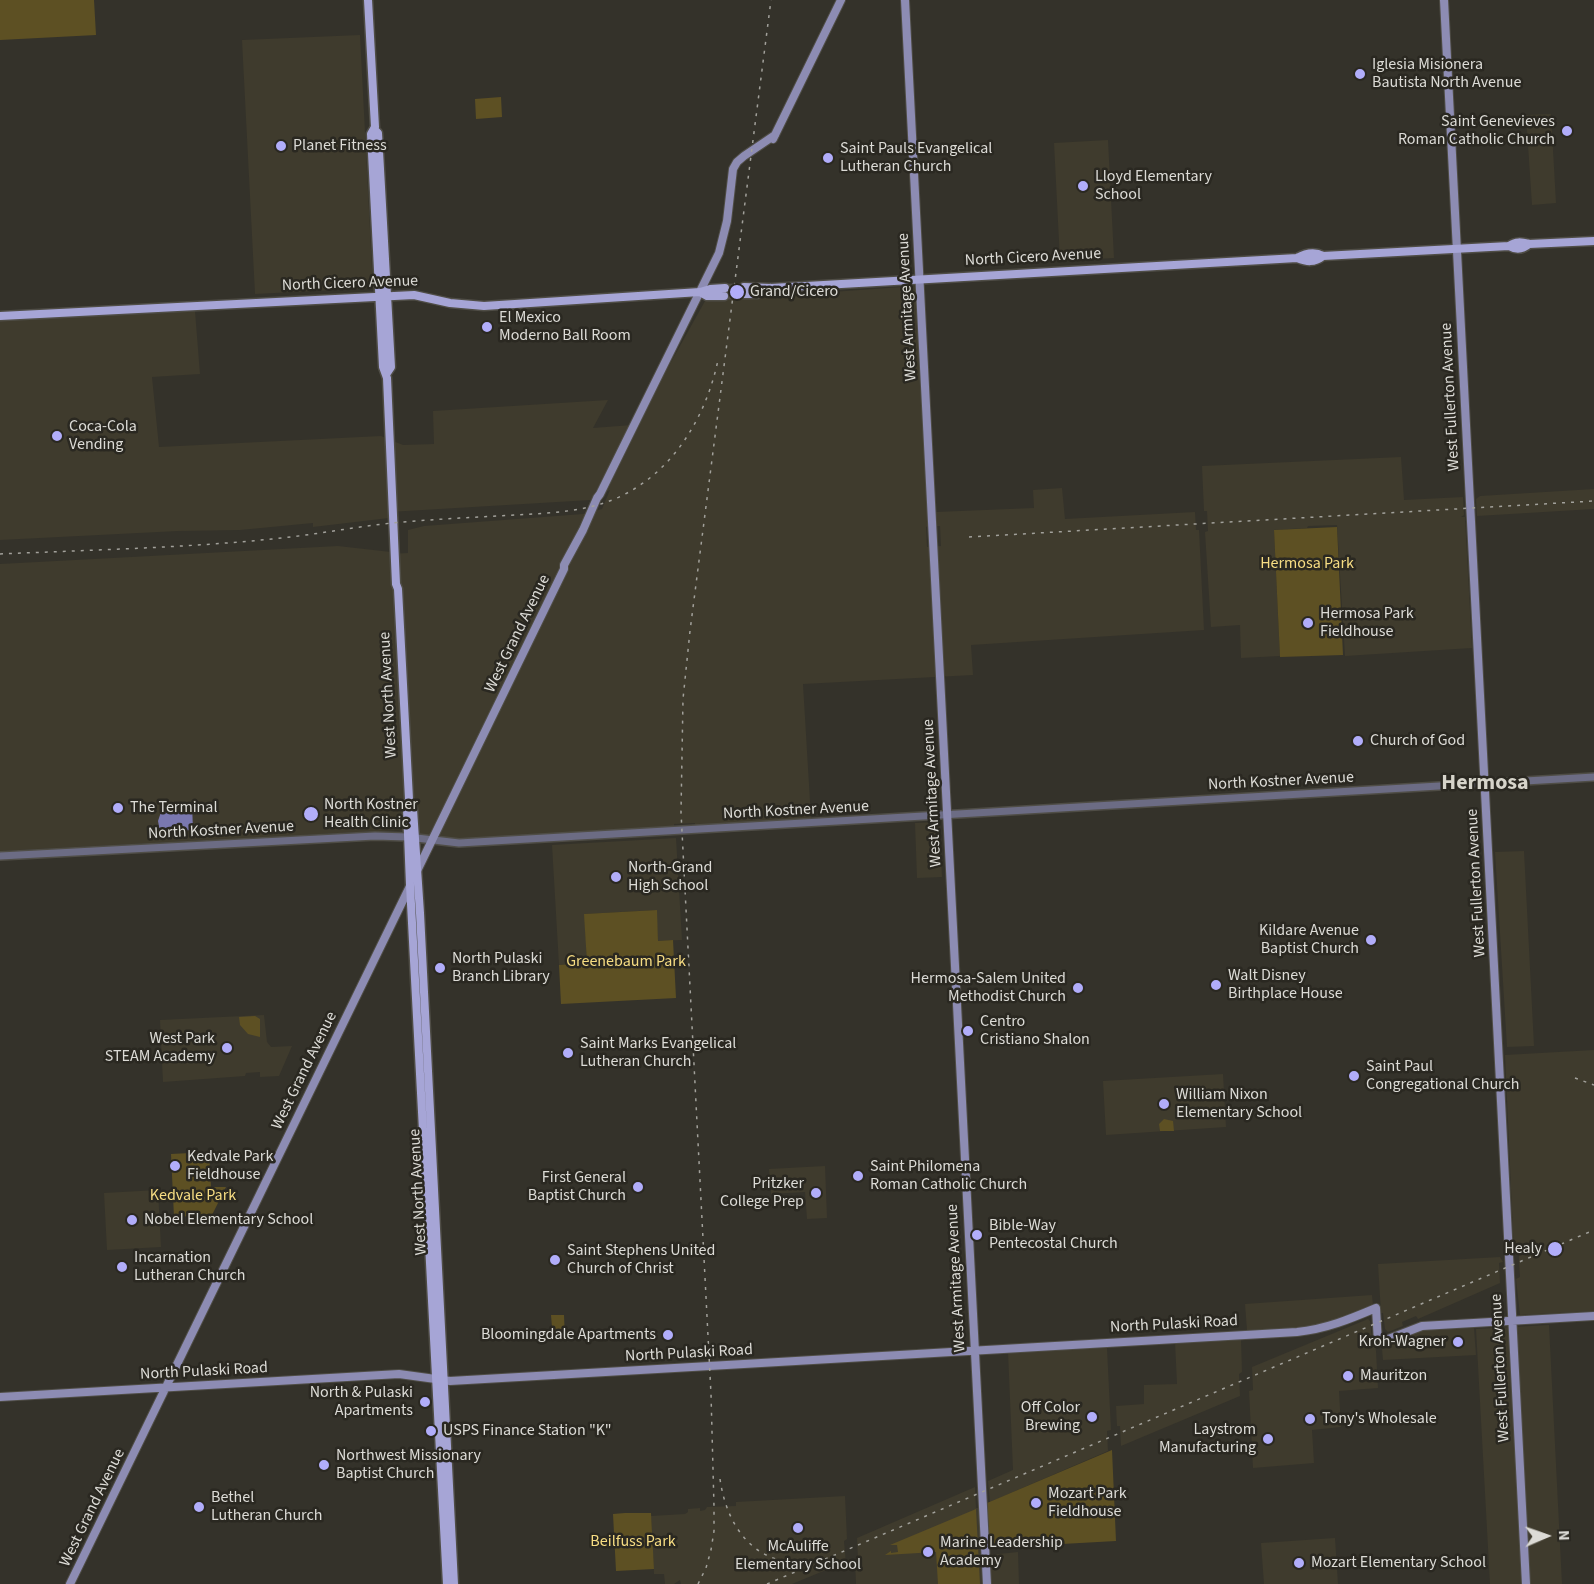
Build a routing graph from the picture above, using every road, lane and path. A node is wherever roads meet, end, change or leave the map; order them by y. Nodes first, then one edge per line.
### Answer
1 (368, 0) edge
2 (841, 0) edge
3 (905, 0) edge
4 (1444, 0) edge
5 (1594, 241) edge
6 (1457, 249) junction
7 (920, 280) junction
8 (743, 291) tunnel mouth
9 (700, 292) junction
10 (725, 292) tunnel mouth
11 (383, 297) junction
12 (0, 316) edge
13 (1594, 777) edge
14 (1485, 783) junction
15 (947, 815) junction
16 (412, 837) junction
17 (432, 840) junction
18 (0, 856) edge
19 (417, 871) junction
20 (410, 885) junction
21 (1594, 1317) edge
22 (1512, 1321) junction
23 (975, 1351) junction
24 (440, 1380) junction
25 (166, 1387) junction
26 (0, 1397) edge
27 (70, 1584) edge
28 (447, 1584) edge
29 (454, 1584) edge
30 (987, 1584) edge
31 (1526, 1584) edge

1 - 11 main road, West North Avenue
2 - 9 main road, West Grand Avenue
3 - 7 main road, West Armitage Avenue
4 - 6 main road, West Fullerton Avenue
5 - 6 main road, North Cicero Avenue
6 - 7 main road, North Cicero Avenue
6 - 14 main road, West Fullerton Avenue
7 - 8 main road, North Cicero Avenue
7 - 15 main road, West Armitage Avenue
9 - 10 main road, North Cicero Avenue
9 - 11 main road, North Cicero Avenue
9 - 17 main road, West Grand Avenue
11 - 12 main road, North Cicero Avenue
11 - 16 main road, West North Avenue
13 - 14 street, North Kostner Avenue
14 - 15 street, North Kostner Avenue
14 - 22 main road, West Fullerton Avenue
15 - 17 street, North Kostner Avenue
15 - 23 main road, West Armitage Avenue
16 - 17 street, North Kostner Avenue
16 - 18 street, North Kostner Avenue
16 - 19 main road, West North Avenue
16 - 20 main road, West North Avenue
17 - 19 main road, West Grand Avenue
19 - 20 main road, West Grand Avenue
19 - 24 main road, West North Avenue
20 - 24 main road, West North Avenue
20 - 25 main road, West Grand Avenue
21 - 22 main road
22 - 23 main road, North Pulaski Road
22 - 31 main road, West Fullerton Avenue
23 - 24 main road, North Pulaski Road
23 - 30 main road, West Armitage Avenue
24 - 25 main road, North Pulaski Road
24 - 28 main road, West North Avenue
24 - 29 main road, West North Avenue
25 - 26 main road, North Pulaski Road
25 - 27 main road, West Grand Avenue

